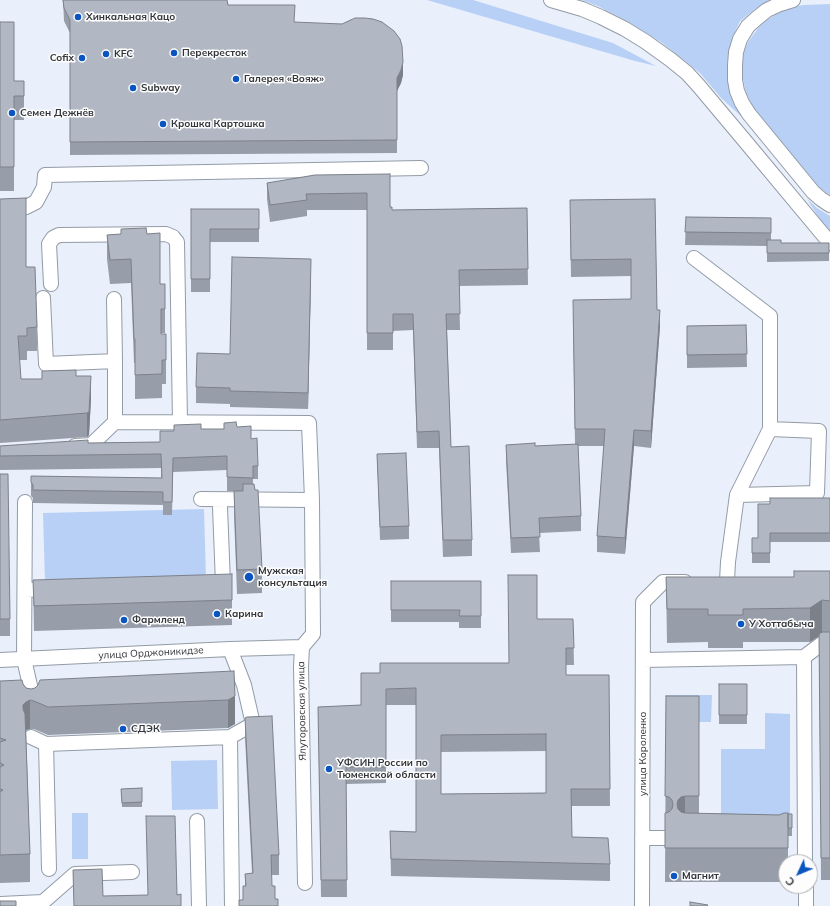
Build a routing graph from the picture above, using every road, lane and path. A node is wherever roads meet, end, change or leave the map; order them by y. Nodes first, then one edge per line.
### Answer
1 (551, 0) edge
2 (793, 0) edge
3 (421, 168) dead end
4 (830, 205) edge
5 (0, 210) edge
6 (830, 243) edge
7 (694, 258) dead end
8 (51, 284) dead end
9 (43, 298) dead end
10 (114, 299) dead end
11 (115, 361) junction
12 (116, 422) junction
13 (180, 422) junction
14 (770, 429) junction
15 (61, 448) edge
16 (737, 495) junction
17 (201, 499) dead end
18 (312, 500) junction
19 (25, 502) dead end
20 (220, 507) dead end
21 (743, 580) edge
22 (699, 581) edge
23 (713, 581) edge
24 (727, 581) junction
25 (199, 585) edge
26 (64, 589) edge
27 (25, 590) junction
28 (830, 643) edge
29 (302, 647) junction
30 (230, 649) junction
31 (804, 657) junction
32 (24, 659) junction
33 (0, 660) edge
34 (644, 660) junction
35 (30, 709) edge
36 (32, 737) dead end
37 (230, 737) junction
38 (46, 744) junction
39 (197, 821) dead end
40 (642, 838) junction
41 (665, 838) edge
42 (805, 854) edge
43 (49, 869) dead end
44 (132, 872) dead end
45 (305, 883) dead end
46 (806, 894) edge
47 (0, 904) edge
48 (45, 904) edge
49 (199, 906) edge
50 (232, 906) edge
51 (642, 906) edge
52 (806, 906) edge

1 - 6 street
2 - 4 street
3 - 5 street
7 - 14 street
8 - 13 street
9 - 11 street
10 - 11 street
11 - 12 street
12 - 13 street
12 - 15 street
13 - 18 street, Ялуторовская улица
14 - 16 street
14 - 16 street
16 - 24 street
17 - 18 street
18 - 29 street, Ялуторовская улица
19 - 27 street
20 - 25 street
21 - 24 street
22 - 34 street, улица Короленко
23 - 24 street
26 - 27 street
27 - 32 street
28 - 31 street
29 - 30 street, улица Орджоникидзе
29 - 45 street, Ялуторовская улица
30 - 32 street, улица Орджоникидзе
30 - 37 street
31 - 34 street
31 - 42 street
32 - 33 street, улица Орджоникидзе
32 - 35 street
34 - 40 street, улица Короленко
36 - 38 street
37 - 38 street
37 - 50 street
38 - 43 street
39 - 49 street
40 - 41 street
40 - 51 street, улица Короленко
44 - 48 street
46 - 52 street
47 - 48 street

